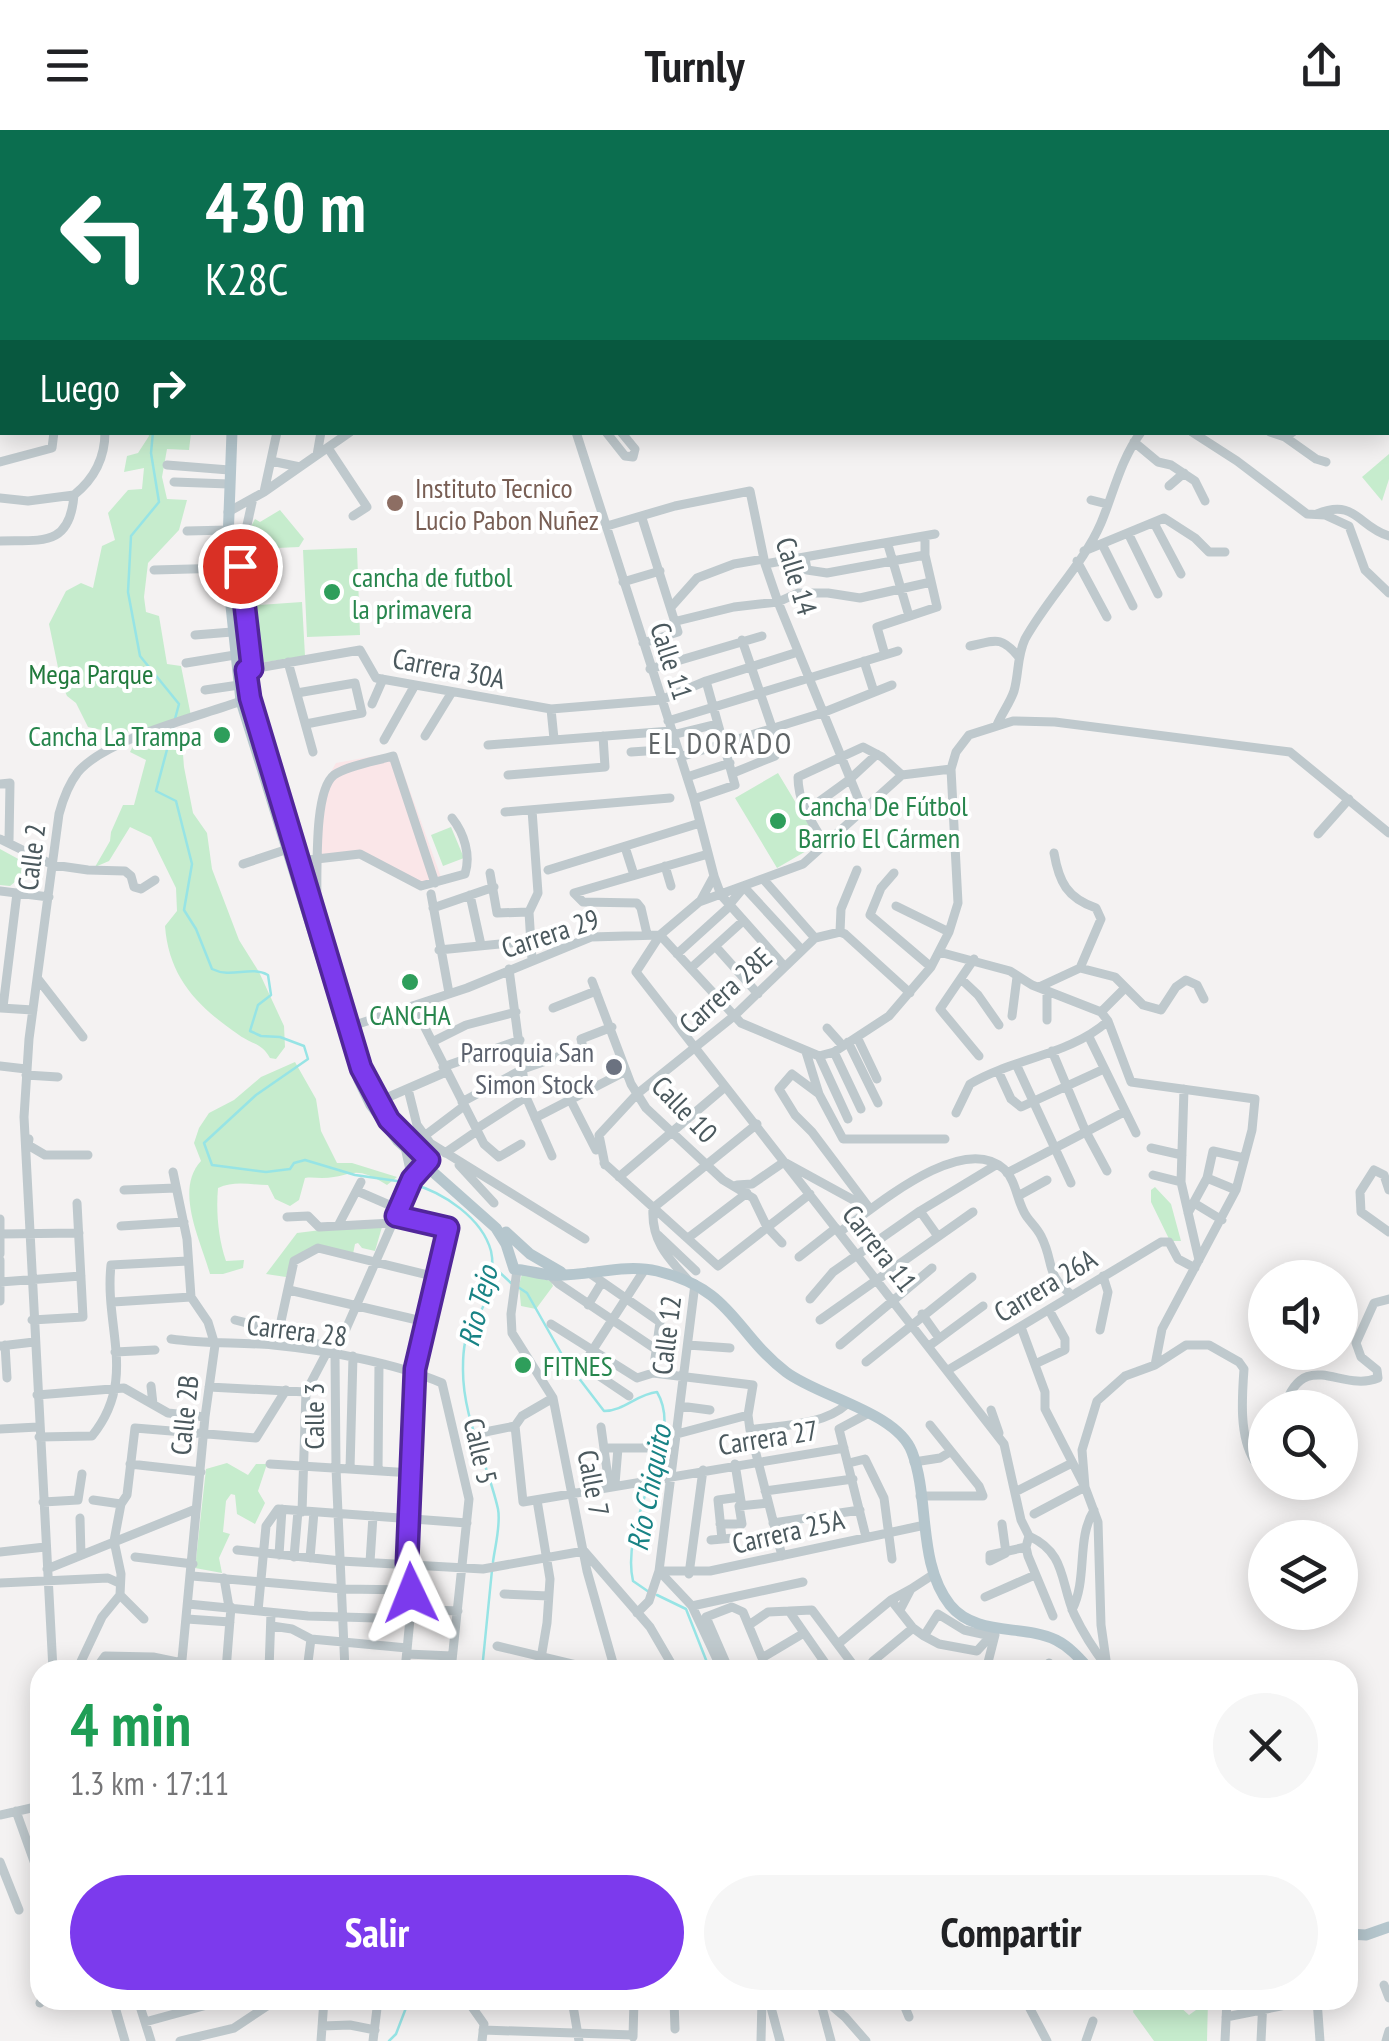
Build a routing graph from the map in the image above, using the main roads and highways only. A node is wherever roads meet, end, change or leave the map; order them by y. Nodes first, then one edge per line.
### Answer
1 (235, 435) edge
2 (235, 435) edge
3 (234, 509) junction
4 (292, 854) junction
5 (427, 1163) junction
6 (519, 1254) junction
7 (565, 1273) junction
8 (1081, 1660) edge
9 (1389, 1927) edge
10 (1358, 1934) edge

1 - 3 main road
2 - 3 main road
3 - 4 main road
3 - 4 main road
4 - 5 main road
4 - 5 main road
5 - 6 main road
5 - 6 main road
6 - 7 main road
6 - 7 main road
7 - 8 main road
9 - 10 main road

